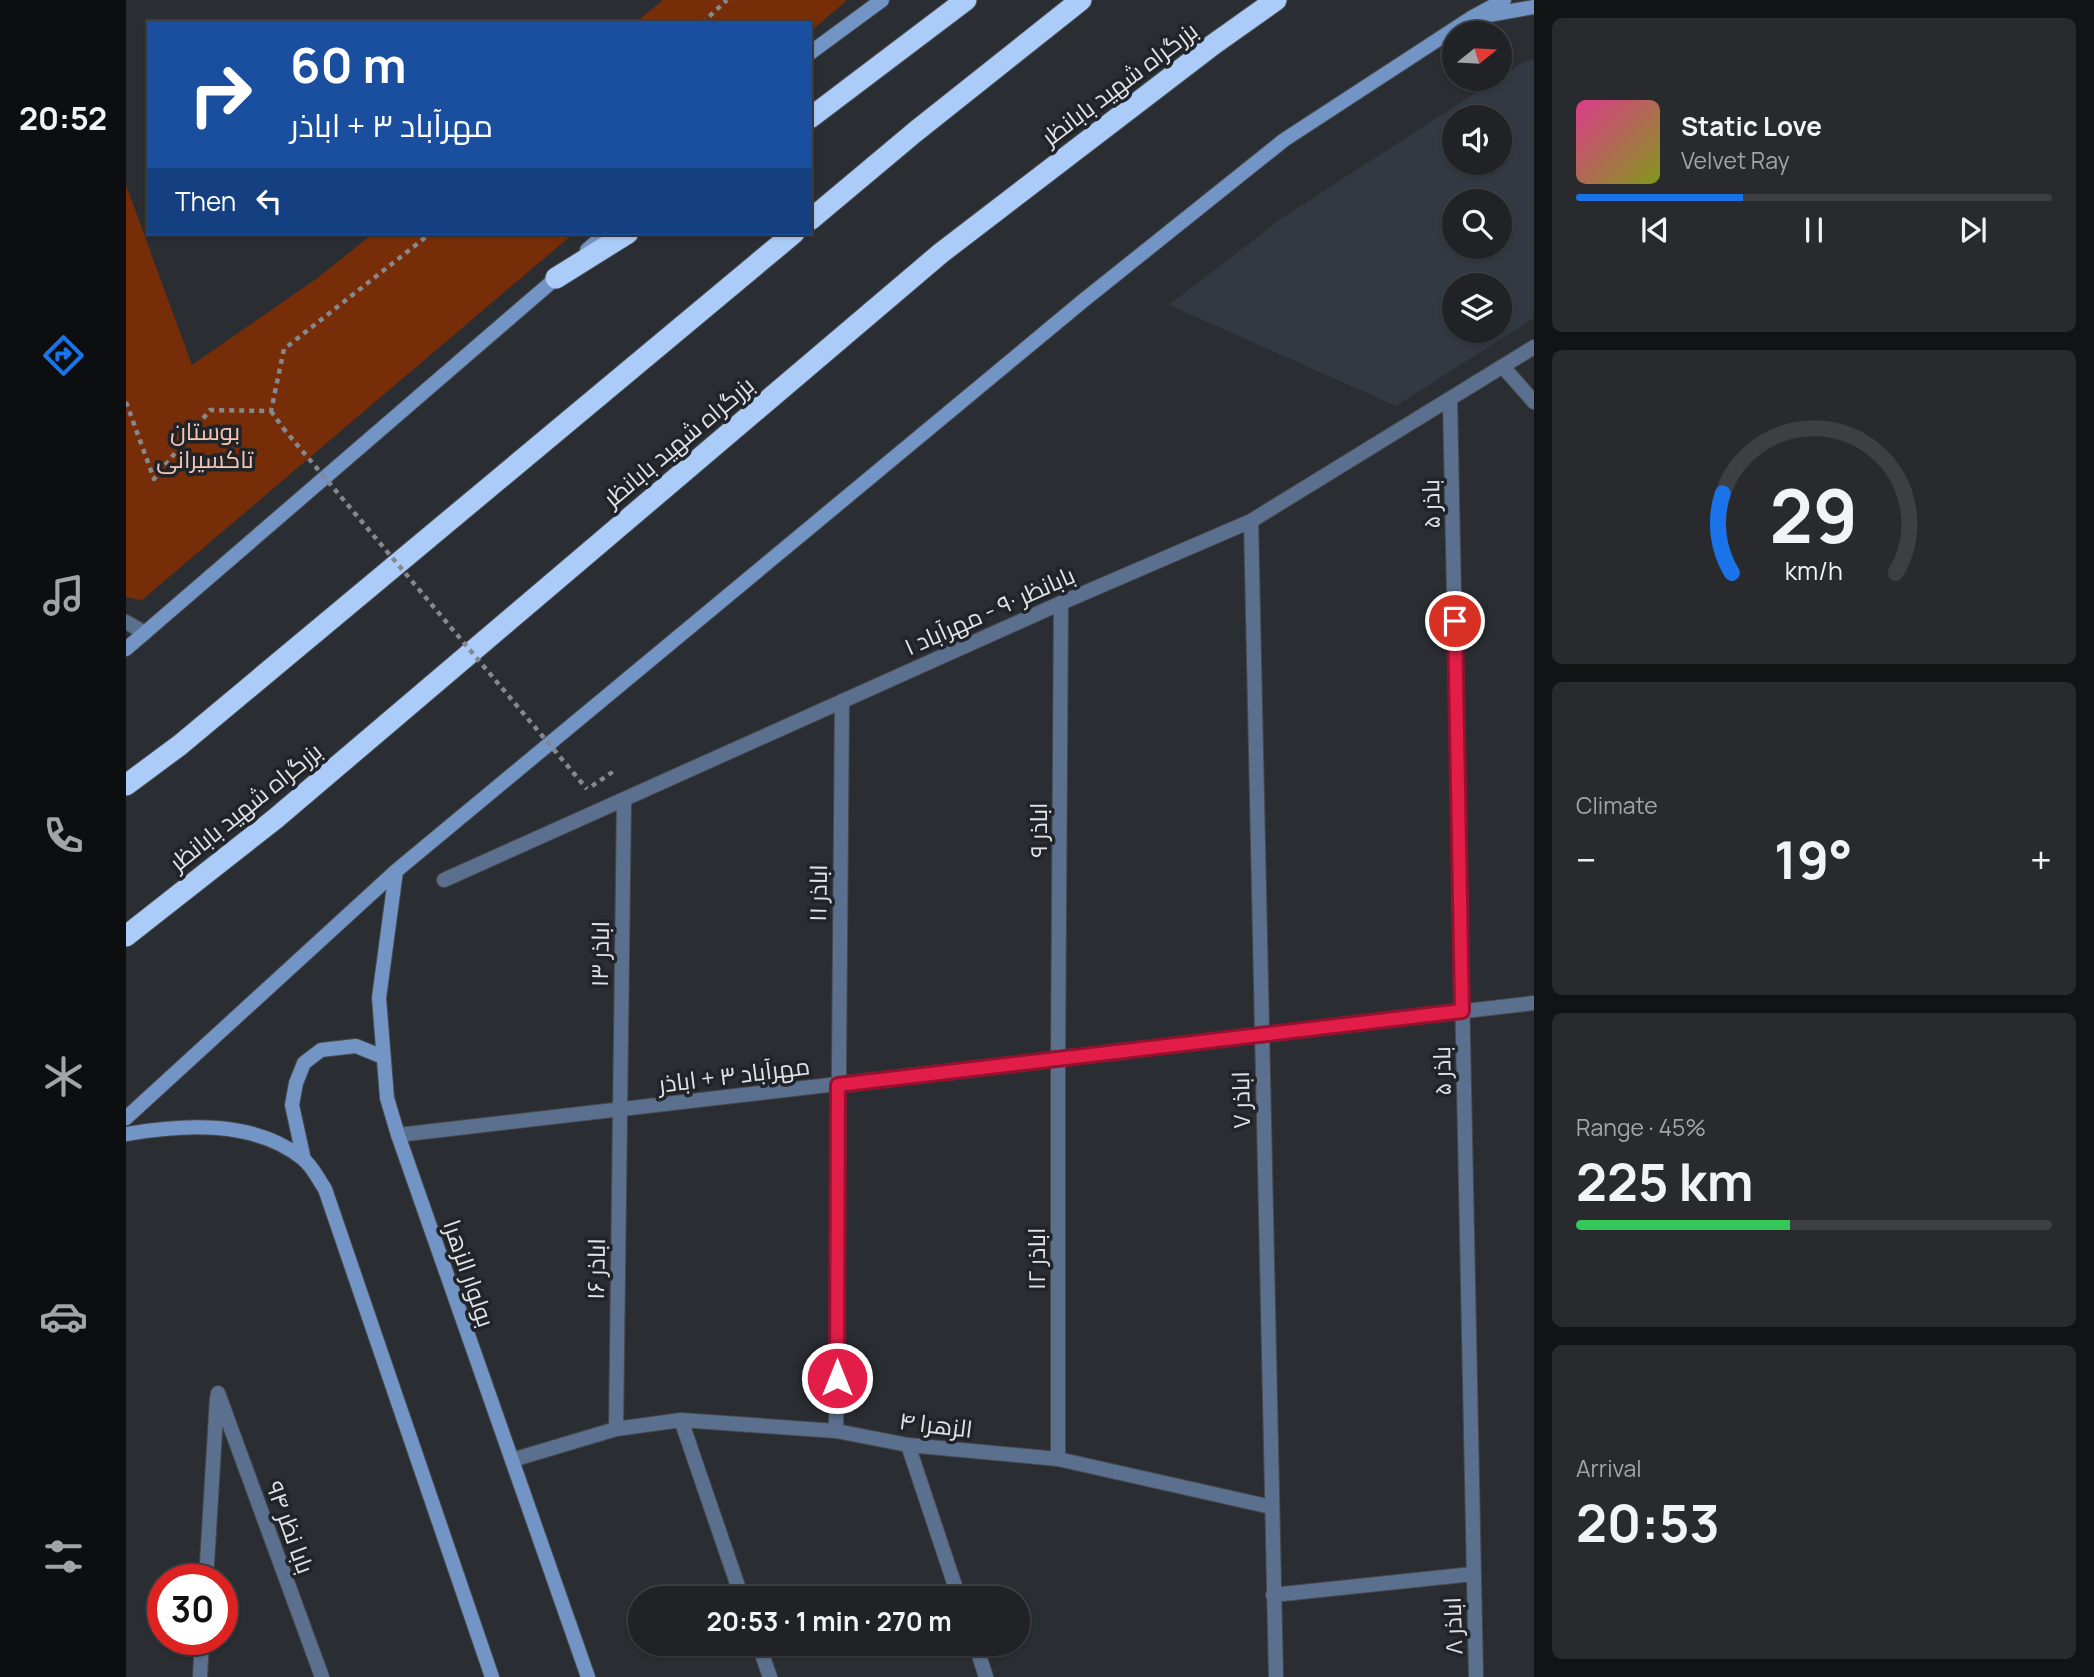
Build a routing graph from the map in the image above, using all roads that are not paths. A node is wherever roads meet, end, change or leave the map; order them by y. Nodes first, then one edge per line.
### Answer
1 (881, 0) edge
2 (966, 0) edge
3 (1081, 0) edge
4 (1276, 0) edge
5 (1504, 0) edge
6 (1534, 7) edge
7 (1471, 18) junction
8 (812, 52) edge
9 (812, 116) edge
10 (812, 217) edge
11 (604, 235) edge
12 (625, 235) edge
13 (792, 235) edge
14 (556, 278) junction
15 (1534, 347) edge
16 (1504, 368) junction
17 (1450, 399) junction
18 (1534, 402) edge
19 (1251, 521) junction
20 (1061, 603) junction
21 (126, 622) edge
22 (145, 633) junction
23 (126, 649) edge
24 (842, 701) junction
25 (126, 785) edge
26 (624, 799) junction
27 (396, 871) junction
28 (444, 880) dead end
29 (126, 936) edge
30 (1534, 1003) edge
31 (1462, 1011) junction
32 (1262, 1035) junction
33 (383, 1057) junction
34 (1058, 1059) junction
35 (838, 1085) junction
36 (620, 1110) junction
37 (126, 1118) edge
38 (126, 1134) edge
39 (398, 1135) junction
40 (304, 1160) junction
41 (681, 1420) junction
42 (616, 1429) junction
43 (836, 1431) junction
44 (908, 1445) junction
45 (1058, 1459) junction
46 (512, 1460) junction
47 (1271, 1507) junction
48 (207, 1564) edge
49 (1473, 1574) junction
50 (739, 1586) edge
51 (956, 1586) edge
52 (1273, 1595) junction
53 (201, 1655) edge
54 (763, 1656) edge
55 (979, 1656) edge
56 (200, 1677) edge
57 (322, 1677) edge
58 (492, 1677) edge
59 (588, 1677) edge
60 (770, 1677) edge
61 (986, 1677) edge
62 (1276, 1677) edge
63 (1476, 1677) edge

1 - 8 main road
2 - 9 highway
3 - 10 highway
4 - 29 highway, بزرگراه شهید بابانظر
5 - 7 main road
6 - 7 main road
7 - 27 main road
11 - 14 main road
12 - 14 highway
13 - 25 highway
14 - 22 main road
15 - 16 street, بابانظر ۹۰ - مهرآباد ۱
16 - 17 street, بابانظر ۹۰ - مهرآباد ۱
16 - 18 street
17 - 19 street, بابانظر ۹۰ - مهرآباد ۱
17 - 31 street, باذر ۵
19 - 20 street, بابانظر ۹۰ - مهرآباد ۱
19 - 32 street, اباذر ۷
20 - 24 street, بابانظر ۹۰ - مهرآباد ۱
20 - 34 street, اباذر ۹
21 - 22 street
22 - 23 main road
24 - 26 street, بابانظر ۹۰ - مهرآباد ۱
24 - 35 street, اباذر ۱۱
26 - 28 street, بابانظر ۹۰ - مهرآباد ۱
26 - 36 street, اباذر ۱۳
27 - 33 main road, بولوار الزهرا
27 - 37 main road
30 - 31 street, مهرآباد ۳ + اباذر
31 - 32 street, مهرآباد ۳ + اباذر
31 - 49 street, باذر ۵
32 - 34 street, مهرآباد ۳ + اباذر
32 - 47 street, اباذر ۷
33 - 39 main road, بولوار الزهرا
33 - 40 main road
34 - 35 street, مهرآباد ۳ + اباذر
34 - 45 street, اباذر ۱۲
35 - 36 street, مهرآباد ۳ + اباذر
35 - 43 street, اباذر ۱۱
36 - 39 street, مهرآباد ۳ + اباذر
36 - 42 street, اباذر ۱۶
38 - 40 main road
39 - 46 main road, بولوار الزهرا
40 - 58 main road
41 - 42 street, الزهرا ۴
41 - 43 street, الزهرا ۴
41 - 50 street
42 - 46 street, الزهرا ۴
43 - 44 street, الزهرا ۴
44 - 45 street, الزهرا ۴
44 - 51 street
45 - 47 street, الزهرا ۴
46 - 59 main road, بولوار الزهرا
47 - 52 street, اباذر ۷
48 - 57 street, بابا نظر ۹۴
49 - 52 street
49 - 63 street, اباذر ۸
52 - 62 street, اباذر ۷
53 - 56 street
54 - 60 street
55 - 61 street

